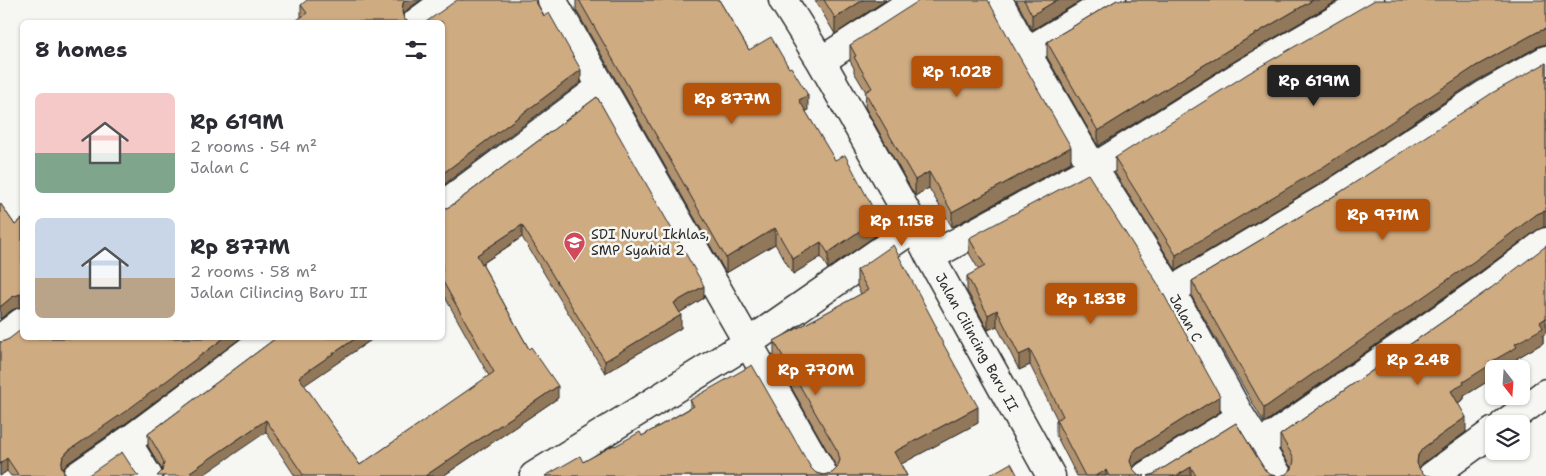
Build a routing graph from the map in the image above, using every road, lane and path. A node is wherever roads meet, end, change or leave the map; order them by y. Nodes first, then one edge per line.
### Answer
1 (447, 0) edge
2 (552, 0) edge
3 (783, 0) edge
4 (915, 0) edge
5 (998, 0) edge
6 (1112, 0) edge
7 (1370, 0) edge
8 (420, 20) edge
9 (1026, 52) junction
10 (1546, 60) edge
11 (821, 61) junction
12 (602, 87) junction
13 (1093, 168) junction
14 (445, 204) edge
15 (915, 227) junction
16 (1546, 242) edge
17 (930, 256) junction
18 (1171, 291) junction
19 (20, 324) edge
20 (0, 339) edge
21 (263, 340) edge
22 (748, 343) junction
23 (1546, 393) edge
24 (1516, 415) edge
25 (1241, 417) junction
26 (1485, 438) edge
27 (127, 442) junction
28 (1260, 445) junction
29 (76, 476) edge
30 (148, 476) edge
31 (534, 476) edge
32 (824, 476) edge
33 (1051, 476) edge
34 (1146, 476) edge
35 (1278, 476) edge
36 (1432, 476) edge

1 - 8 street
2 - 12 street
3 - 11 street, Jalan Cilincing Baru II
4 - 11 street
5 - 9 street, Jalan C
6 - 9 street
7 - 13 street
9 - 13 street, Jalan C
10 - 18 street
11 - 15 street, Jalan Cilincing Baru II
12 - 14 street
12 - 22 street
13 - 17 street
13 - 18 street, Jalan C
15 - 17 street, Jalan Cilincing Baru II
15 - 22 street
16 - 28 street
17 - 33 street, Jalan Cilincing Baru II
18 - 25 street, Jalan C
19 - 20 street
21 - 27 street
22 - 31 street
22 - 32 street
23 - 24 street
25 - 28 street, Jalan C
25 - 34 street
26 - 36 street
27 - 29 street
27 - 30 street
28 - 35 street, Jalan C

